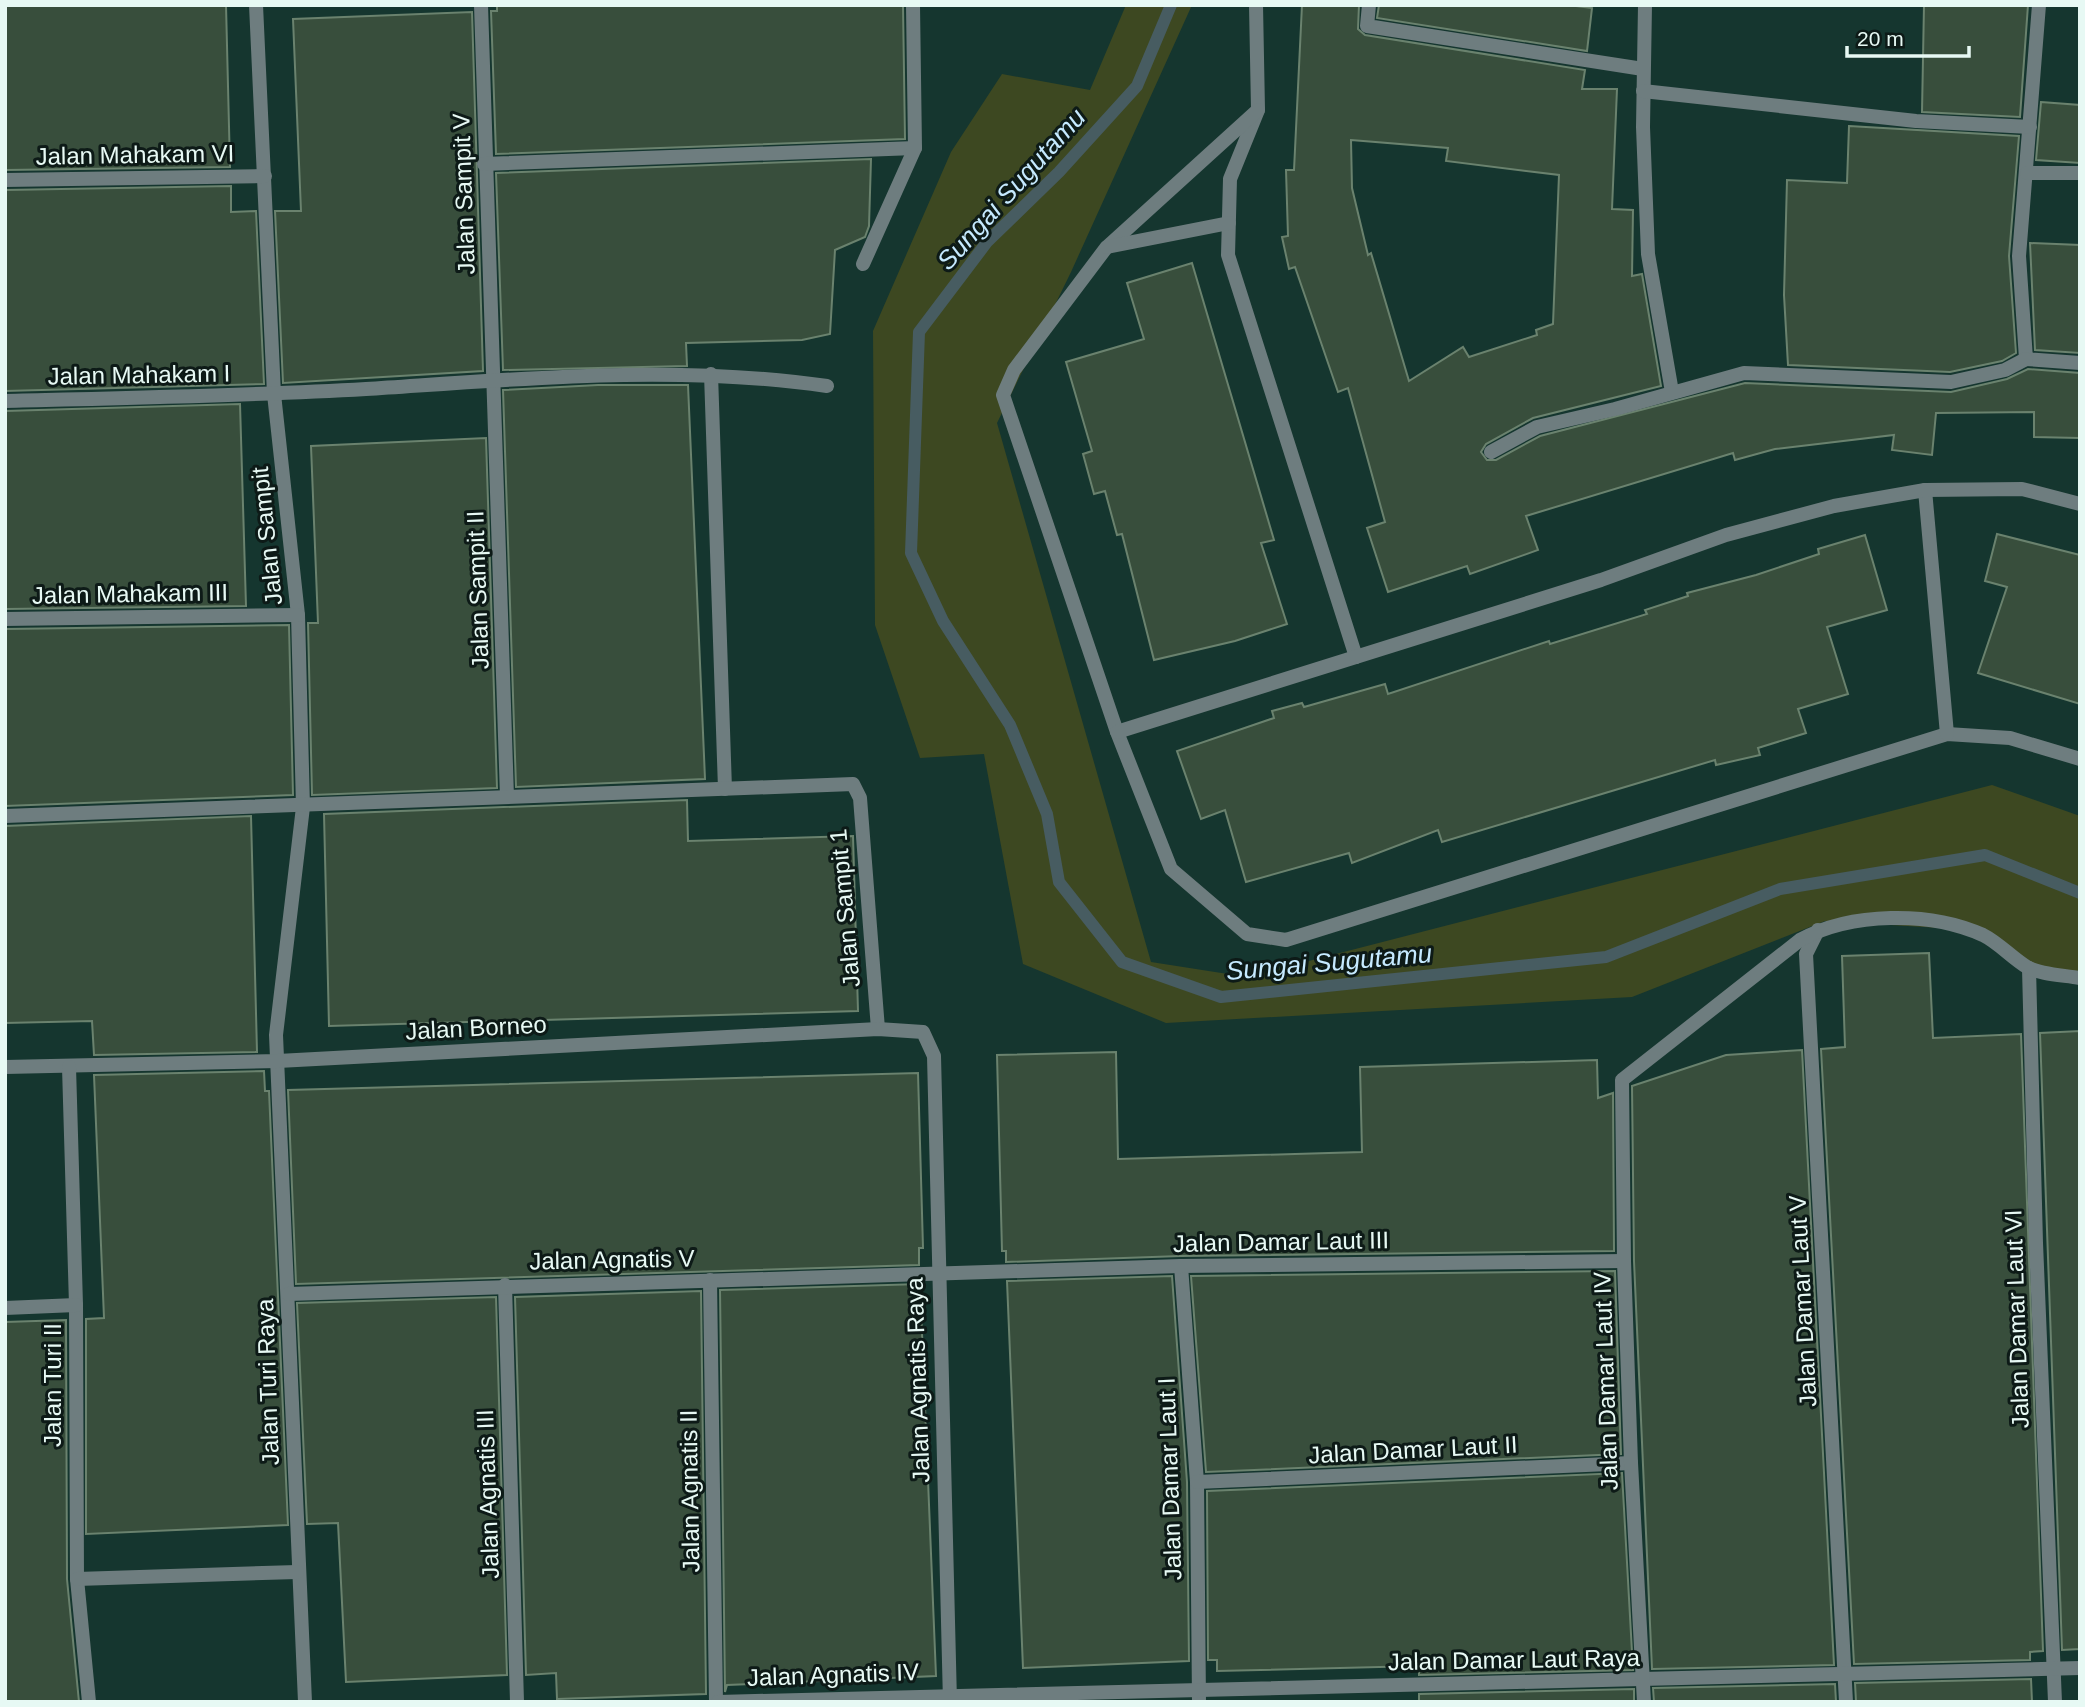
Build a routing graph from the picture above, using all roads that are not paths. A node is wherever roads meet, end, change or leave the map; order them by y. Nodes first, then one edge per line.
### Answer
1 (256, 5) edge
2 (481, 5) edge
3 (913, 5) edge
4 (1255, 5) edge
5 (1369, 5) edge
6 (1646, 5) edge
7 (2039, 5) edge
8 (1643, 69) junction
9 (1643, 91) junction
10 (1258, 110) junction
11 (2031, 127) junction
12 (915, 148) junction
13 (484, 164) junction
14 (2027, 173) junction
15 (2080, 173) edge
16 (265, 176) junction
17 (5, 180) edge
18 (1229, 223) junction
19 (1106, 248) junction
20 (863, 264) dead end
21 (2026, 359) junction
22 (2080, 363) edge
23 (712, 374) junction
24 (494, 381) junction
25 (827, 386) dead end
26 (1671, 392) junction
27 (274, 394) junction
28 (5, 401) edge
29 (1491, 452) dead end
30 (1925, 490) junction
31 (2080, 504) edge
32 (298, 615) junction
33 (5, 619) edge
34 (1356, 657) junction
35 (1117, 732) junction
36 (1947, 734) junction
37 (2080, 759) edge
38 (725, 789) junction
39 (507, 797) junction
40 (303, 807) junction
41 (5, 816) edge
42 (1819, 929) junction
43 (2029, 968) junction
44 (2080, 978) edge
45 (878, 1030) junction
46 (934, 1056) joint
47 (278, 1061) junction
48 (5, 1066) edge
49 (69, 1067) junction
50 (1624, 1261) junction
51 (1181, 1266) junction
52 (938, 1276) junction
53 (710, 1280) junction
54 (505, 1285) junction
55 (288, 1294) junction
56 (76, 1305) junction
57 (5, 1308) edge
58 (1631, 1463) junction
59 (1196, 1482) junction
60 (297, 1572) junction
61 (77, 1580) junction
62 (2054, 1668) junction
63 (2080, 1668) edge
64 (1846, 1673) junction
65 (1644, 1680) junction
66 (1198, 1696) edge
67 (950, 1698) edge
68 (89, 1702) edge
69 (305, 1702) edge
70 (517, 1702) edge
71 (717, 1702) edge
72 (1644, 1702) edge
73 (1846, 1702) edge
74 (2055, 1702) edge

1 - 16 street, Jalan Sampit
2 - 13 street, Jalan Sampit V
3 - 12 street
4 - 10 street
5 - 8 street
6 - 8 street
7 - 11 street
8 - 9 street
9 - 11 street
9 - 26 street
10 - 18 street
10 - 19 street
11 - 14 street
12 - 13 street
12 - 20 street
13 - 24 street, Jalan Sampit V
14 - 15 street
14 - 21 street
16 - 17 street, Jalan Mahakam VI
16 - 27 street, Jalan Sampit
18 - 19 street
18 - 34 street
19 - 35 street
21 - 22 street
21 - 26 street
23 - 24 street, Jalan Mahakam I
23 - 25 street, Jalan Mahakam I
23 - 38 street
24 - 27 street, Jalan Mahakam I
24 - 39 street, Jalan Sampit II
26 - 29 street
27 - 28 street, Jalan Mahakam I
27 - 32 street, Jalan Sampit
30 - 31 street
30 - 34 street
30 - 36 street
32 - 33 street, Jalan Mahakam III
32 - 40 street, Jalan Sampit
34 - 35 street
35 - 36 street
36 - 37 street
38 - 39 street
38 - 45 street, Jalan Sampit 1
39 - 40 street
40 - 41 street
40 - 47 street, Jalan Sampit
42 - 43 street
42 - 50 street, Jalan Damar Laut IV
42 - 64 street, Jalan Damar Laut V
43 - 44 street
43 - 62 street, Jalan Damar Laut VI
45 - 46 street, Jalan Borneo
45 - 47 street, Jalan Borneo
46 - 52 street, Jalan Agnatis Raya
47 - 49 street, Jalan Borneo
47 - 55 street, Jalan Turi Raya
48 - 49 street, Jalan Borneo
49 - 56 street, Jalan Turi II
50 - 51 street, Jalan Damar Laut III
50 - 58 street, Jalan Damar Laut IV
51 - 52 street, Jalan Damar Laut III
51 - 59 street, Jalan Damar Laut I
52 - 53 street, Jalan Agnatis V
52 - 67 street, Jalan Agnatis Raya
53 - 54 street, Jalan Agnatis V
53 - 71 street, Jalan Agnatis II
54 - 55 street, Jalan Agnatis V
54 - 70 street, Jalan Agnatis III
55 - 60 street, Jalan Turi Raya
56 - 57 street
56 - 61 street, Jalan Turi II
58 - 59 street, Jalan Damar Laut II
58 - 65 street, Jalan Damar Laut IV
59 - 66 street, Jalan Damar Laut I
60 - 61 street
60 - 69 street, Jalan Turi Raya
61 - 68 street, Jalan Turi II
62 - 63 street, Jalan Damar Laut Raya
62 - 64 street, Jalan Damar Laut Raya
62 - 74 street, Jalan Damar Laut VI
64 - 65 street, Jalan Damar Laut Raya
64 - 73 street, Jalan Damar Laut V
65 - 66 street, Jalan Damar Laut Raya
65 - 72 street, Jalan Damar Laut IV
66 - 67 street, Jalan Damar Laut Raya
67 - 71 street, Jalan Agnatis IV

